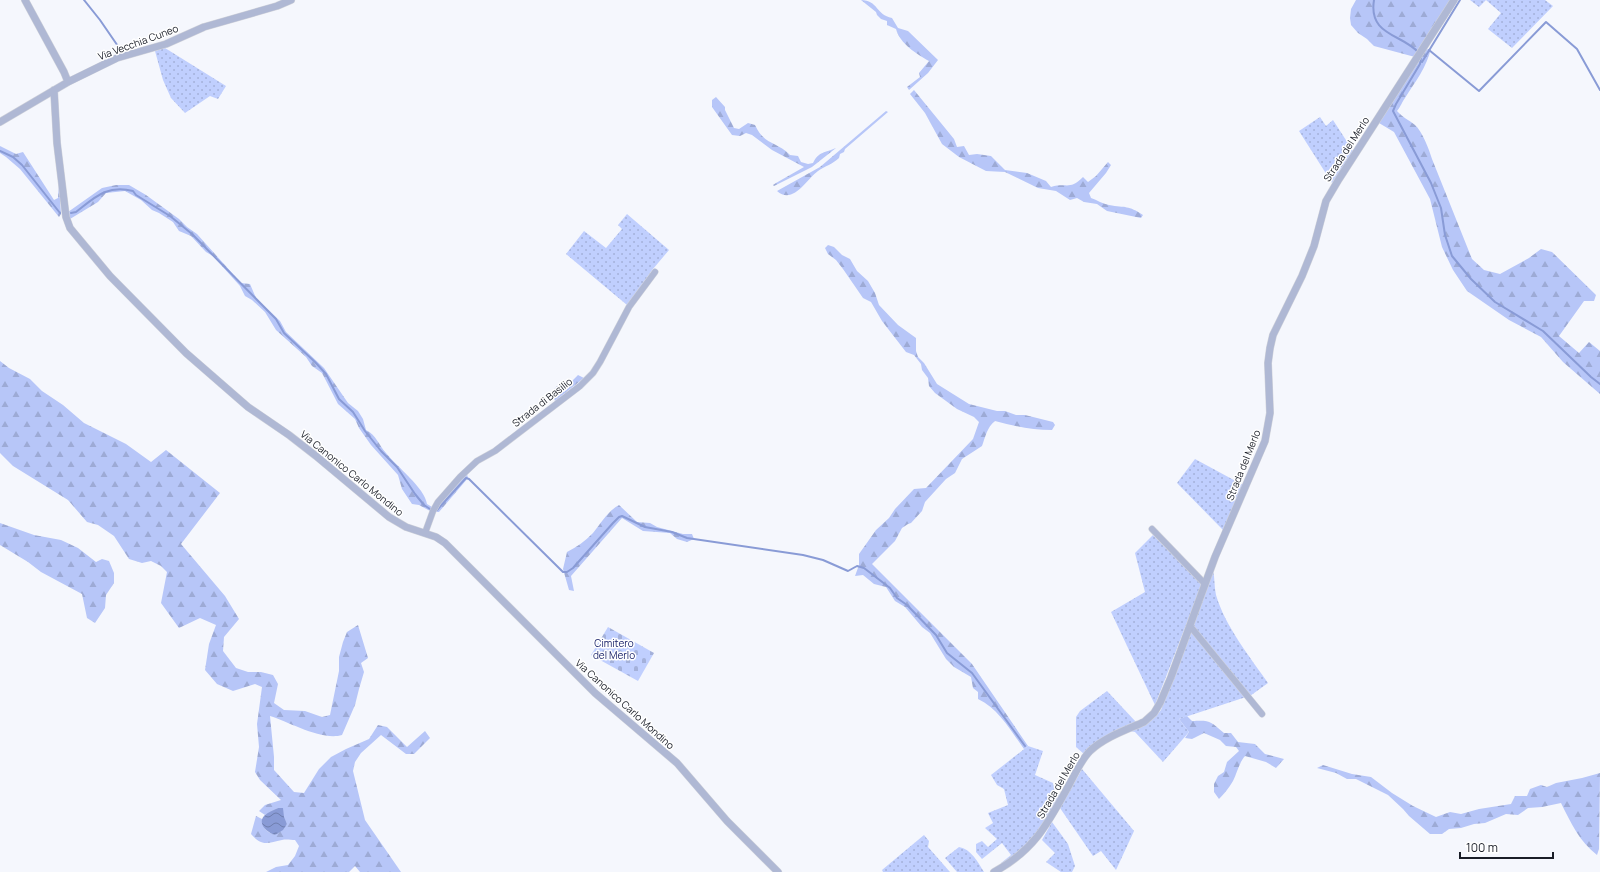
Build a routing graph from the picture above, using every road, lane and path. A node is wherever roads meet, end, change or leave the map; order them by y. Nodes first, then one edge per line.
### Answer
1 (25, 0) edge
2 (291, 0) edge
3 (1454, 0) edge
4 (68, 82) junction
5 (54, 90) junction
6 (0, 122) edge
7 (655, 272) dead end
8 (1152, 530) dead end
9 (425, 533) junction
10 (1205, 584) junction
11 (1190, 626) junction
12 (1262, 714) dead end
13 (778, 872) edge
14 (994, 872) edge

1 - 4 street
2 - 4 street, Via Vecchia Cuneo
3 - 10 street, Strada del Merlo
4 - 5 street, Via Vecchia Cuneo
5 - 6 street, Via Vecchia Cuneo
5 - 9 street, Via Canonico Carlo Mondino
7 - 9 street, Strada di Basilio
8 - 10 street
9 - 13 street, Via Canonico Carlo Mondino
10 - 11 street, Strada del Merlo
11 - 12 street
11 - 14 street, Strada del Merlo

